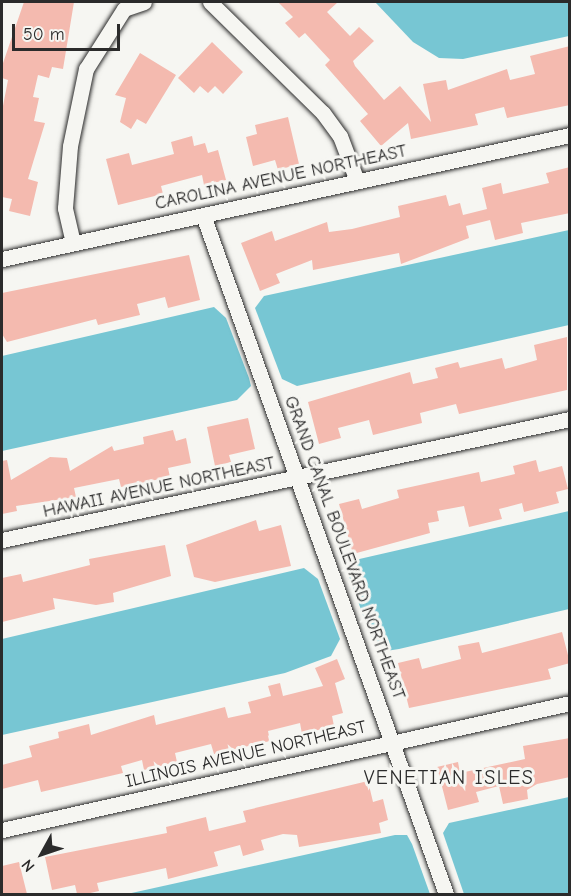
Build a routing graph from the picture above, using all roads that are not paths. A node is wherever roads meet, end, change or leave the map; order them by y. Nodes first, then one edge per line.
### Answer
1 (144, 2) edge
2 (210, 2) edge
3 (570, 135) edge
4 (357, 181) junction
5 (203, 215) junction
6 (73, 243) junction
7 (2, 259) edge
8 (570, 419) edge
9 (299, 478) junction
10 (2, 540) edge
11 (570, 703) edge
12 (392, 742) junction
13 (2, 830) edge
14 (446, 894) edge

1 - 6 street
2 - 4 street
3 - 4 street, CAROLINA AVENUE NORTHEAST
4 - 5 street, CAROLINA AVENUE NORTHEAST
5 - 6 street, CAROLINA AVENUE NORTHEAST
5 - 9 street, GRAND CANAL BOULEVARD NORTHEAST
6 - 7 street, CAROLINA AVENUE NORTHEAST
8 - 9 street, HAWAII AVENUE NORTHEAST
9 - 10 street, HAWAII AVENUE NORTHEAST
9 - 12 street, GRAND CANAL BOULEVARD NORTHEAST
11 - 12 street, ILLINOIS AVENUE NORTHEAST
12 - 13 street, ILLINOIS AVENUE NORTHEAST
12 - 14 street, GRAND CANAL BOULEVARD NORTHEAST

